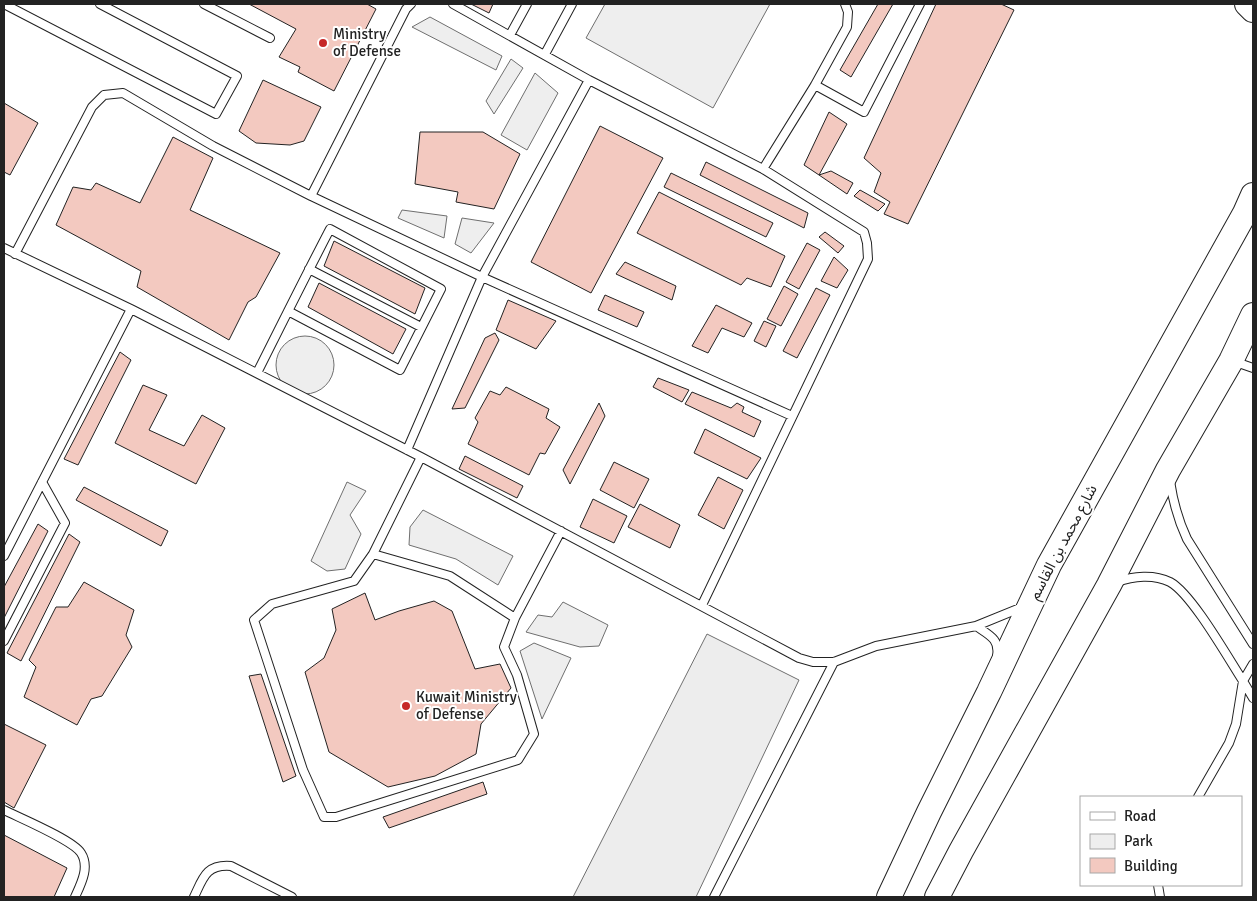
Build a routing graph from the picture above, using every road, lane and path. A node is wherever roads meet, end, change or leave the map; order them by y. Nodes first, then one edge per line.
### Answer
1 (4, 4) edge
2 (100, 4) edge
3 (204, 4) edge
4 (411, 4) edge
5 (453, 4) edge
6 (527, 4) edge
7 (572, 4) edge
8 (845, 4) edge
9 (920, 4) edge
10 (1247, 4) edge
11 (1253, 10) edge
12 (510, 35) junction
13 (270, 38) dead end
14 (545, 54) junction
15 (589, 80) junction
16 (815, 85) junction
17 (763, 169) junction
18 (311, 196) junction
19 (1250, 205) edge
20 (4, 248) edge
21 (15, 254) junction
22 (309, 269) junction
23 (482, 276) junction
24 (131, 309) junction
25 (288, 310) junction
26 (1253, 315) edge
27 (421, 328) junction
28 (1253, 353) edge
29 (1242, 364) edge
30 (257, 373) junction
31 (792, 416) junction
32 (407, 450) junction
33 (421, 457) junction
34 (1168, 470) junction
35 (42, 482) junction
36 (561, 531) junction
37 (373, 554) junction
38 (4, 556) edge
39 (1041, 581) junction
40 (1109, 585) junction
41 (702, 605) junction
42 (515, 618) junction
43 (976, 626) junction
44 (4, 642) edge
45 (1253, 644) edge
46 (834, 662) junction
47 (1253, 664) edge
48 (1243, 681) junction
49 (990, 692) junction
50 (1253, 698) edge
51 (1199, 796) edge
52 (4, 810) edge
53 (75, 897) edge
54 (194, 897) edge
55 (292, 897) edge
56 (714, 897) edge
57 (889, 897) edge
58 (937, 897) edge

1 - 2 lane
3 - 13 lane
4 - 18 lane
5 - 12 lane
6 - 12 lane
7 - 14 lane
8 - 16 lane
9 - 16 lane
10 - 11 main road
12 - 14 lane
14 - 15 lane
15 - 17 lane
15 - 23 lane
16 - 17 lane
17 - 31 lane
18 - 21 lane
18 - 23 lane
19 - 39 main road, شارع محمد بن القاسم
20 - 21 lane
21 - 24 lane
22 - 25 lane
22 - 27 lane
22 - 27 lane
23 - 31 lane
23 - 32 lane
24 - 30 lane
24 - 35 lane
25 - 27 lane
25 - 30 lane
26 - 29 main road
28 - 29 main road
29 - 34 main road
30 - 32 lane
31 - 41 lane
32 - 33 lane
33 - 36 lane
33 - 37 lane
34 - 40 main road
34 - 45 lane
35 - 38 lane
35 - 44 lane
36 - 41 lane
36 - 42 lane
37 - 42 lane
37 - 42 lane
39 - 43 lane
39 - 49 main road, شارع محمد بن القاسم
40 - 48 lane
40 - 58 main road
41 - 46 lane
43 - 46 lane
43 - 49 lane
46 - 56 lane
47 - 48 lane
48 - 50 lane
48 - 51 lane
49 - 57 main road, شارع محمد بن القاسم
52 - 53 lane
54 - 55 lane

